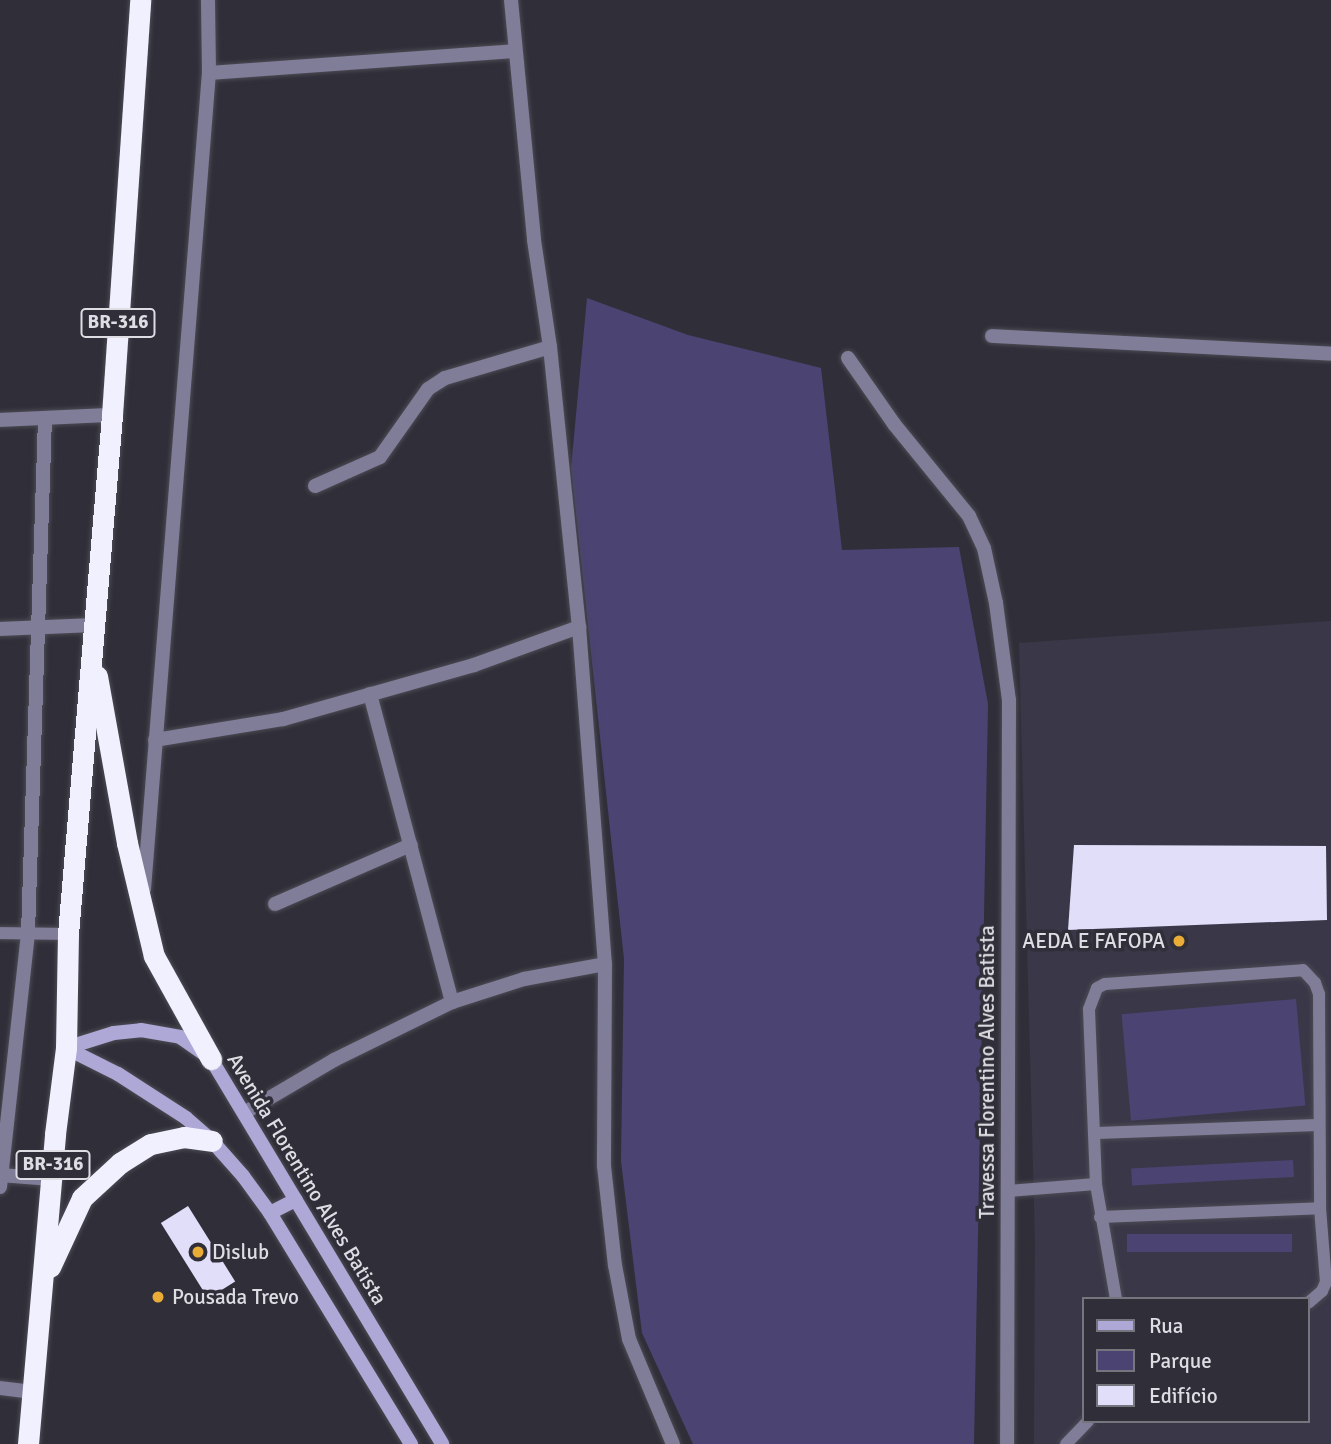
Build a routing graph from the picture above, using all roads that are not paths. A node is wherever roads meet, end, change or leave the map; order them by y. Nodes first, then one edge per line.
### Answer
1 (140, 0) edge
2 (208, 0) edge
3 (511, 0) edge
4 (514, 51) junction
5 (209, 73) junction
6 (992, 336) dead end
7 (550, 346) junction
8 (1331, 354) edge
9 (848, 358) dead end
10 (112, 415) junction
11 (45, 419) junction
12 (0, 420) edge
13 (315, 486) dead end
14 (36, 627) junction
15 (579, 627) junction
16 (0, 629) edge
17 (92, 635) junction
18 (370, 694) junction
19 (155, 740) junction
20 (411, 845) junction
21 (275, 904) dead end
22 (142, 908) junction
23 (0, 933) edge
24 (28, 933) junction
25 (68, 934) junction
26 (605, 964) junction
27 (452, 1002) junction
28 (66, 1048) junction
29 (211, 1059) junction
30 (244, 1113) junction
31 (1318, 1125) junction
32 (1096, 1133) junction
33 (212, 1140) junction
34 (0, 1179) edge
35 (51, 1179) junction
36 (1096, 1184) junction
37 (1325, 1184) edge
38 (1008, 1191) junction
39 (296, 1200) junction
40 (1320, 1208) junction
41 (270, 1213) junction
42 (1100, 1217) junction
43 (43, 1282) junction
44 (1116, 1297) edge
45 (1310, 1301) edge
46 (0, 1388) edge
47 (32, 1392) junction
48 (1086, 1423) edge
49 (28, 1444) edge
50 (411, 1444) edge
51 (442, 1444) edge
52 (673, 1444) edge
53 (1007, 1444) edge
54 (1066, 1444) edge

1 - 10 highway, BR-316
2 - 5 street
3 - 4 street
4 - 5 street
4 - 7 street
5 - 19 street
6 - 8 street
7 - 13 street
7 - 15 street
9 - 38 street, Travessa Florentino Alves Batista
10 - 11 street
10 - 17 highway, BR-316
11 - 12 street
11 - 14 street
14 - 16 street
14 - 17 street
14 - 24 street
15 - 18 street
15 - 26 street
17 - 22 highway
17 - 25 highway, BR-316
18 - 19 street
18 - 20 street
19 - 22 street
20 - 21 street
20 - 27 street
22 - 29 highway
23 - 24 lane
24 - 25 lane
24 - 34 street
25 - 28 highway, BR-316
26 - 27 street
26 - 52 street
27 - 30 street
28 - 29 main road, Avenida Florentino Alves Batista
28 - 33 main road
28 - 35 highway, BR-316
29 - 30 main road, Avenida Florentino Alves Batista
30 - 39 main road, Avenida Florentino Alves Batista
31 - 32 lane
31 - 32 lane
31 - 37 lane
32 - 36 lane
33 - 41 main road
33 - 43 highway
34 - 35 street
35 - 43 highway, BR-316
36 - 38 lane
36 - 42 lane
37 - 40 lane
38 - 53 street, Travessa Florentino Alves Batista
39 - 41 main road
39 - 51 main road, Avenida Florentino Alves Batista
40 - 42 lane
40 - 45 lane
41 - 50 main road
42 - 44 lane
43 - 47 highway, BR-316
46 - 47 street
47 - 49 highway, BR-316
48 - 54 lane

